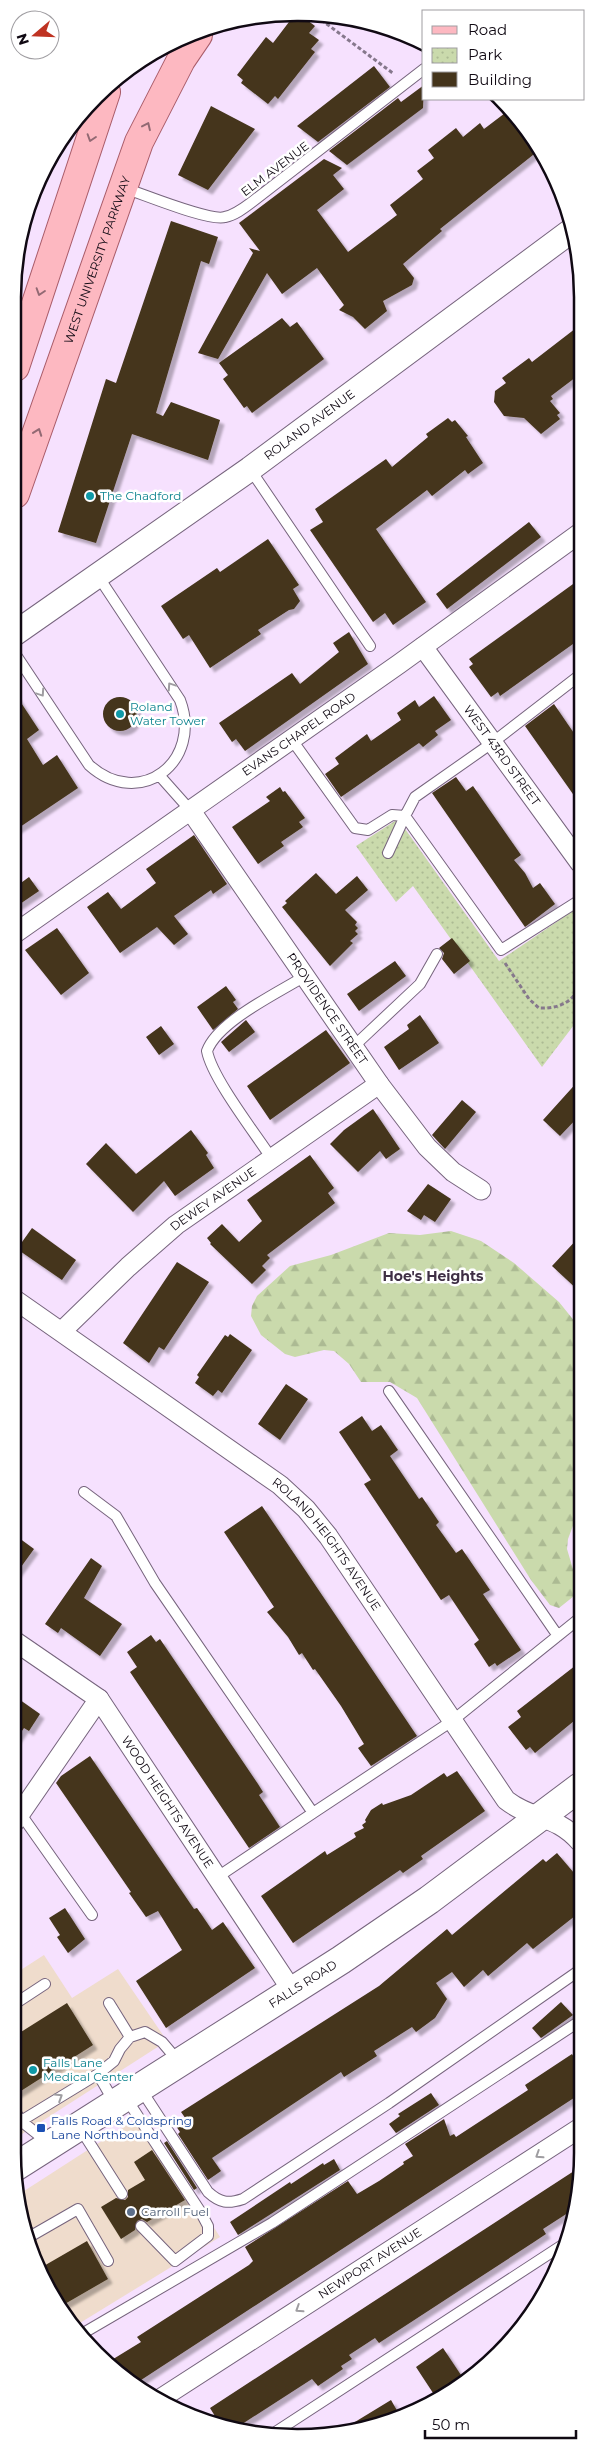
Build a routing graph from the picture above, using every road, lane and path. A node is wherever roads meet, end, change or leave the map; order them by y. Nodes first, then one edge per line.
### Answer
1 (325, 23) edge
2 (194, 41) edge
3 (422, 71) edge
4 (397, 77) dead end
5 (103, 101) edge
6 (122, 187) junction
7 (566, 235) edge
8 (21, 349) edge
9 (250, 469) junction
10 (21, 477) edge
11 (574, 537) edge
12 (98, 576) junction
13 (44, 612) junction
14 (21, 618) edge
15 (21, 629) edge
16 (370, 646) dead end
17 (423, 647) junction
18 (21, 663) edge
19 (574, 681) edge
20 (292, 740) junction
21 (492, 743) junction
22 (160, 775) junction
23 (191, 811) junction
24 (405, 816) junction
25 (388, 853) dead end
26 (574, 855) edge
27 (574, 904) edge
28 (21, 929) edge
29 (501, 950) junction
30 (437, 954) dead end
31 (305, 976) junction
32 (574, 997) edge
33 (353, 1047) junction
34 (379, 1084) junction
35 (272, 1159) junction
36 (481, 1190) dead end
37 (21, 1304) edge
38 (62, 1331) junction
39 (388, 1391) dead end
40 (84, 1492) dead end
41 (574, 1623) edge
42 (558, 1636) junction
43 (21, 1645) edge
44 (99, 1699) junction
45 (452, 1722) junction
46 (574, 1792) edge
47 (21, 1813) edge
48 (313, 1813) junction
49 (541, 1817) junction
50 (21, 1824) edge
51 (574, 1836) edge
52 (216, 1878) junction
53 (92, 1915) dead end
54 (574, 1974) edge
55 (45, 1984) dead end
56 (293, 1992) junction
57 (21, 2000) edge
58 (109, 2004) dead end
59 (574, 2025) edge
60 (130, 2037) junction
61 (180, 2062) junction
62 (98, 2074) junction
63 (127, 2096) junction
64 (21, 2121) joint
65 (79, 2127) junction
66 (574, 2132) edge
67 (51, 2144) junction
68 (22, 2163) edge
69 (122, 2194) dead end
70 (141, 2226) dead end
71 (34, 2233) edge
72 (556, 2249) edge
73 (108, 2261) dead end
74 (87, 2331) edge
75 (166, 2395) edge
76 (281, 2428) edge

1 - 4 path
6 -> 2 main road, WEST UNIVERSITY PARKWAY
3 - 6 lane, ELM AVENUE
5 -> 8 main road
10 -> 6 main road, WEST UNIVERSITY PARKWAY
7 - 9 street, ROLAND AVENUE
9 - 12 street, ROLAND AVENUE
9 - 16 lane
11 - 17 street, EVANS CHAPEL ROAD
12 - 13 street, ROLAND AVENUE
22 -> 12 lane
13 - 14 street, ROLAND AVENUE
13 - 15 street, ROLAND AVENUE
17 - 20 street, EVANS CHAPEL ROAD
17 - 21 street, WEST 43RD STREET
18 -> 22 lane
19 - 21 lane
20 - 23 street, EVANS CHAPEL ROAD
20 - 24 lane
21 - 24 lane
21 - 26 street, WEST 43RD STREET
22 - 23 lane
23 - 28 street, EVANS CHAPEL ROAD
23 - 31 street, PROVIDENCE STREET
24 - 25 lane
24 - 29 lane
27 - 29 lane
29 - 32 path
30 - 33 lane
31 - 33 street, PROVIDENCE STREET
31 - 35 lane
33 - 34 street, PROVIDENCE STREET
34 - 35 street, DEWEY AVENUE
34 - 36 street, PROVIDENCE STREET
35 - 38 street, DEWEY AVENUE
37 - 38 street, ROLAND HEIGHTS AVENUE
38 - 45 street, ROLAND HEIGHTS AVENUE
39 - 42 lane
40 - 48 lane
41 - 42 lane
42 - 45 lane
43 - 44 street, WOOD HEIGHTS AVENUE
44 - 47 street
44 - 52 street, WOOD HEIGHTS AVENUE
45 - 48 lane
45 - 49 street, ROLAND HEIGHTS AVENUE
46 - 49 main road, FALLS ROAD
48 - 52 lane
49 - 51 street, ROLAND HEIGHTS AVENUE
49 - 56 main road, FALLS ROAD
50 - 53 lane
52 - 56 street, WOOD HEIGHTS AVENUE
54 - 63 lane
55 - 57 lane
56 - 61 main road, FALLS ROAD
58 - 60 lane
59 - 74 lane
60 - 61 lane
60 - 62 lane
61 - 63 main road, FALLS ROAD
62 - 63 lane
64 -> 62 lane
63 - 65 main road, FALLS ROAD
63 - 70 lane
64 - 67 lane
65 - 67 main road, FALLS ROAD
65 - 69 lane
66 -> 75 street, NEWPORT AVENUE
67 - 68 main road, FALLS ROAD
71 - 73 lane
72 - 76 lane

